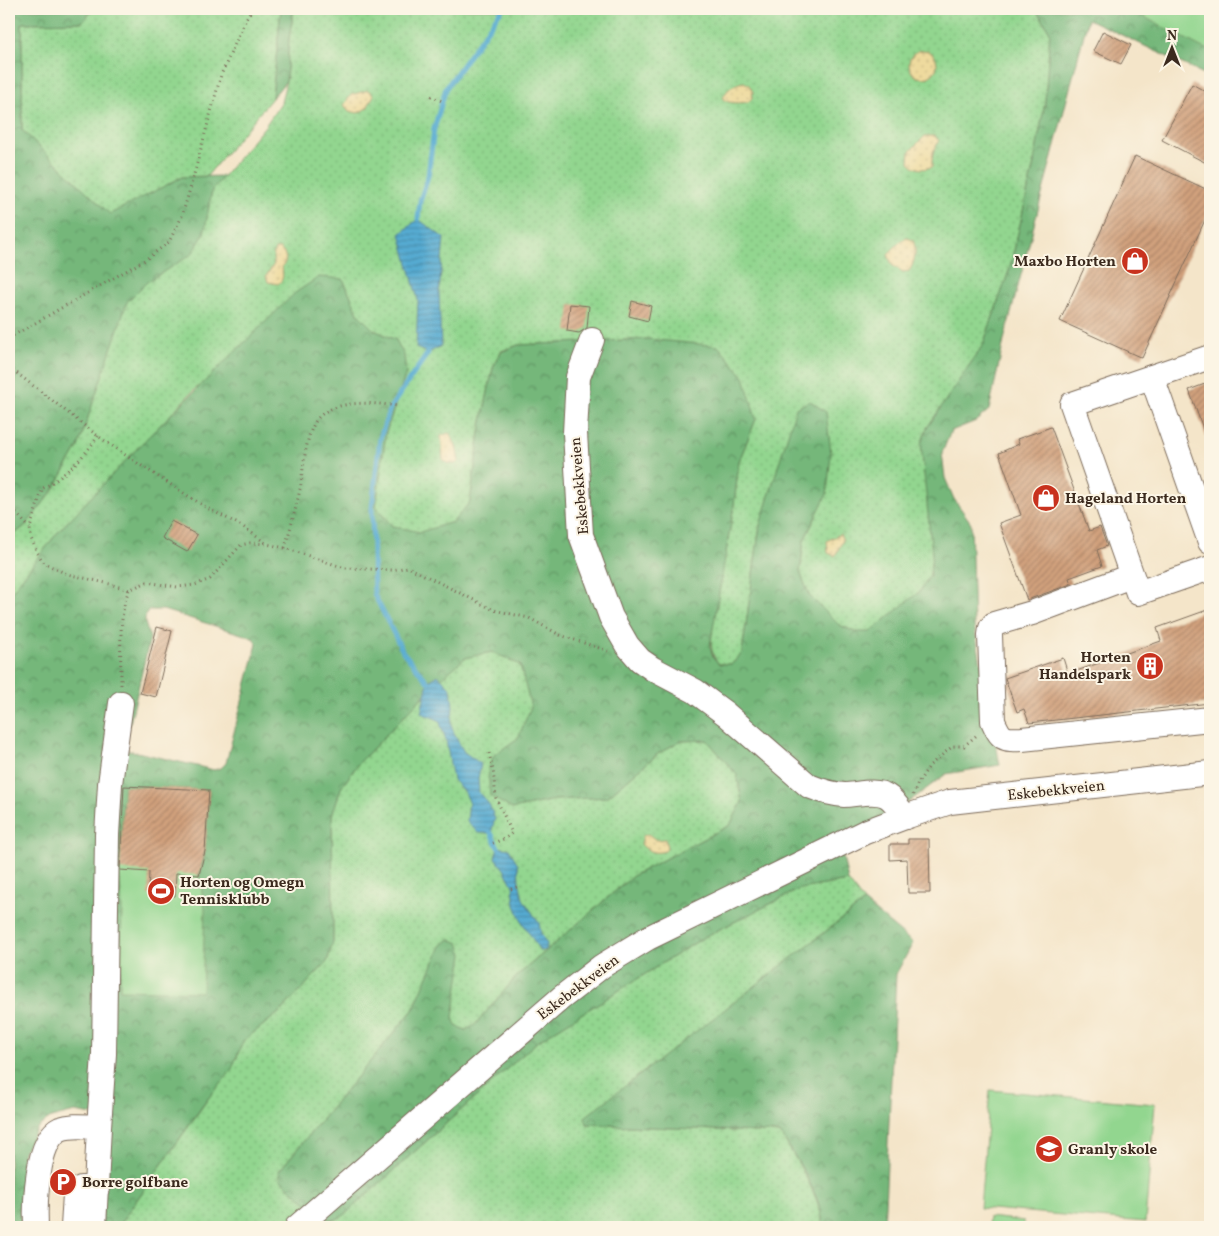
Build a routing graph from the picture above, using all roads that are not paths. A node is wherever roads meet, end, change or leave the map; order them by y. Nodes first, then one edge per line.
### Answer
1 (592, 340) dead end
2 (1210, 357) edge
3 (1152, 377) junction
4 (1210, 542) edge
5 (1210, 568) edge
6 (1131, 576) junction
7 (122, 703) road end
8 (1210, 719) edge
9 (1210, 773) edge
10 (905, 817) junction
11 (99, 1127) junction
12 (97, 1188) junction
13 (36, 1227) edge
14 (74, 1227) edge
15 (94, 1227) edge
16 (297, 1227) edge

1 - 10 street, Eskebekkveien
2 - 3 street
3 - 4 street
3 - 6 street
5 - 6 street
6 - 8 street
7 - 11 street
9 - 10 street, Eskebekkveien
10 - 16 street, Eskebekkveien
11 - 12 street
11 - 13 street
12 - 14 street
12 - 15 street

